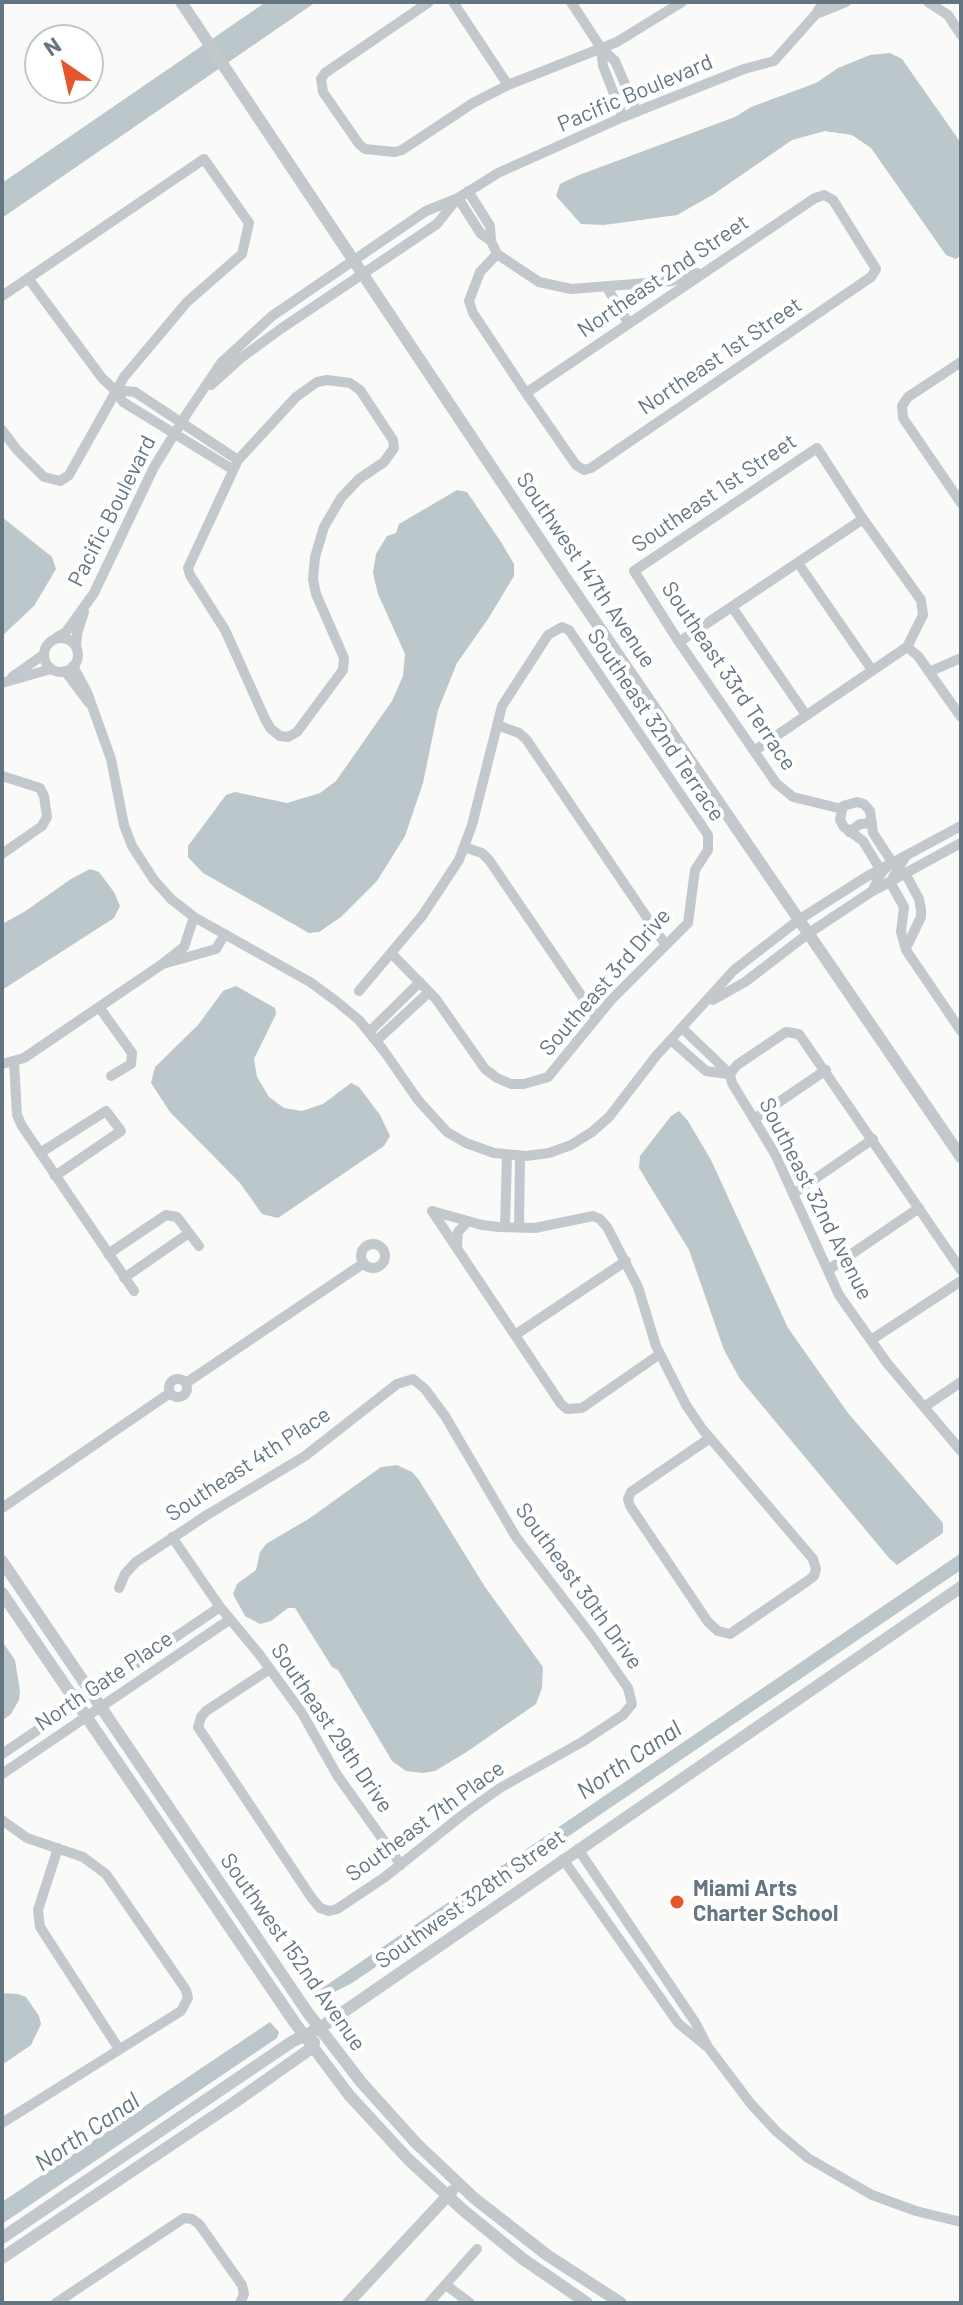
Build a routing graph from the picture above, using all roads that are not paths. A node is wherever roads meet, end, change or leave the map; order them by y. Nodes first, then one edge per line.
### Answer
1 (181, 2) edge
2 (429, 2) edge
3 (453, 2) edge
4 (571, 2) edge
5 (682, 2) edge
6 (823, 2) edge
7 (846, 2) edge
8 (928, 2) edge
9 (816, 14) junction
10 (961, 35) edge
11 (601, 48) junction
12 (508, 85) junction
13 (637, 112) junction
14 (623, 117) junction
15 (468, 191) junction
16 (458, 198) junction
17 (426, 211) junction
18 (437, 224) junction
19 (491, 241) junction
20 (497, 254) junction
21 (354, 259) junction
22 (711, 268) junction
23 (876, 269) joint
24 (363, 273) junction
25 (28, 278) junction
26 (606, 286) junction
27 (2, 296) edge
28 (629, 324) junction
29 (961, 362) edge
30 (115, 390) junction
31 (526, 393) junction
32 (201, 394) junction
33 (140, 395) junction
34 (132, 407) junction
35 (182, 421) junction
36 (2, 430) edge
37 (174, 434) junction
38 (219, 447) junction
39 (212, 457) junction
40 (235, 464) junction
41 (961, 503) edge
42 (863, 519) junction
43 (798, 563) junction
44 (634, 571) joint
45 (86, 607) junction
46 (732, 607) junction
47 (57, 637) junction
48 (679, 642) junction
49 (76, 647) junction
50 (907, 647) junction
51 (43, 655) junction
52 (961, 658) edge
53 (51, 669) junction
54 (69, 669) junction
55 (872, 670) junction
56 (929, 672) junction
57 (6, 680) edge
58 (806, 715) junction
59 (961, 717) edge
60 (497, 725) junction
61 (754, 751) junction
62 (2, 776) edge
63 (842, 809) junction
64 (872, 823) junction
65 (961, 826) edge
66 (849, 832) junction
67 (709, 843) joint
68 (961, 843) edge
69 (464, 847) junction
70 (2, 854) edge
71 (907, 854) junction
72 (892, 862) junction
73 (880, 869) junction
74 (905, 873) junction
75 (890, 882) junction
76 (871, 892) junction
77 (194, 917) junction
78 (800, 919) junction
79 (809, 933) junction
80 (225, 934) junction
81 (665, 944) junction
82 (184, 947) junction
83 (906, 950) junction
84 (391, 953) junction
85 (190, 958) junction
86 (161, 965) junction
87 (420, 982) junction
88 (359, 991) dead end
89 (429, 992) junction
90 (403, 999) junction
91 (704, 1005) junction
92 (99, 1007) junction
93 (412, 1008) junction
94 (596, 1017) junction
95 (682, 1028) junction
96 (961, 1031) edge
97 (372, 1037) junction
98 (671, 1040) junction
99 (14, 1062) junction
100 (2, 1064) edge
101 (826, 1070) junction
102 (730, 1074) junction
103 (111, 1076) dead end
104 (754, 1119) junction
105 (873, 1139) junction
106 (40, 1153) junction
107 (507, 1155) junction
108 (520, 1156) junction
109 (961, 1157) edge
110 (55, 1176) junction
111 (793, 1194) junction
112 (919, 1208) junction
113 (468, 1221) junction
114 (505, 1227) junction
115 (519, 1228) junction
116 (189, 1233) junction
117 (199, 1246) dead end
118 (458, 1250) junction
119 (108, 1254) junction
120 (626, 1261) junction
121 (364, 1263) dead end
122 (828, 1270) junction
123 (961, 1270) edge
124 (124, 1278) junction
125 (961, 1281) edge
126 (134, 1291) dead end
127 (515, 1335) junction
128 (871, 1340) junction
129 (660, 1354) junction
130 (407, 1379) joint
131 (961, 1382) edge
132 (924, 1407) junction
133 (710, 1438) junction
134 (961, 1451) edge
135 (2, 1508) edge
136 (172, 1537) junction
137 (2, 1561) edge
138 (961, 1587) edge
139 (119, 1588) dead end
140 (2, 1593) edge
141 (220, 1607) junction
142 (229, 1620) junction
143 (150, 1654) junction
144 (160, 1667) junction
145 (270, 1669) junction
146 (93, 1692) junction
147 (76, 1703) junction
148 (632, 1704) joint
149 (102, 1707) junction
150 (86, 1717) junction
151 (22, 1741) junction
152 (2, 1754) edge
153 (31, 1755) junction
154 (2, 1774) edge
155 (2, 1820) edge
156 (58, 1848) junction
157 (578, 1849) junction
158 (563, 1859) junction
159 (401, 1865) junction
160 (320, 2028) junction
161 (303, 2034) junction
162 (313, 2047) junction
163 (708, 2047) junction
164 (119, 2049) junction
165 (2, 2123) edge
166 (458, 2184) junction
167 (448, 2197) junction
168 (961, 2222) edge
169 (2, 2238) edge
170 (477, 2249) dead end
171 (2, 2258) edge
172 (446, 2285) junction
173 (56, 2303) edge
174 (240, 2303) edge
175 (348, 2303) edge
176 (429, 2303) edge
177 (470, 2303) edge
178 (587, 2303) edge
179 (621, 2303) edge

1 - 21 street, Southwest 147th Avenue
2 - 12 street
3 - 12 street
4 - 11 street
5 - 11 street
6 - 9 street
7 - 9 street
8 - 10 street
9 - 13 street, Pacific Boulevard
11 - 12 street
11 - 13 street
11 - 14 street
13 - 14 street, Pacific Boulevard
14 - 15 street, Pacific Boulevard
15 - 16 street, Pacific Boulevard
15 - 19 street
16 - 17 street, Pacific Boulevard
16 - 18 street, Pacific Boulevard
16 - 19 street
17 - 18 street
17 - 21 street, Pacific Boulevard
18 - 24 street, Pacific Boulevard
19 - 20 street
20 - 26 street
20 - 31 street
21 - 24 street, Southwest 147th Avenue
21 - 32 street, Pacific Boulevard
22 - 23 street, Northeast 2nd Street
22 - 26 street
22 - 28 street, Northeast 2nd Street
23 - 31 street, Northeast 1st Street
24 - 32 street, Pacific Boulevard
24 - 78 street, Southwest 147th Avenue
25 - 27 street
25 - 30 street
25 - 30 street
26 - 28 street
28 - 31 street, Northeast 2nd Street
29 - 41 street
30 - 33 street
30 - 34 street
30 - 36 street
32 - 35 street, Pacific Boulevard
33 - 34 street
33 - 35 street
34 - 37 street
35 - 37 street, Pacific Boulevard
35 - 38 street
37 - 39 street
37 - 45 street, Pacific Boulevard
38 - 39 street
38 - 40 street
39 - 40 street
40 - 40 street
42 - 43 street
42 - 44 street, Southeast 1st Street
42 - 50 street
43 - 46 street
43 - 55 street
44 - 48 street, Southeast 33rd Terrace
45 - 47 street, Pacific Boulevard
45 - 49 street, Pacific Boulevard
46 - 48 street
46 - 58 street
47 - 49 street
47 - 51 street
48 - 61 street, Southeast 33rd Terrace
49 - 54 street
50 - 55 street
50 - 56 street
51 - 53 street
51 - 57 street
52 - 56 street
53 - 54 street
53 - 57 street
54 - 77 street
55 - 58 street
56 - 59 street
58 - 61 street
60 - 67 street, Southeast 32nd Terrace
60 - 69 street
60 - 81 street
61 - 63 street, Southeast 33rd Terrace
62 - 70 street
63 - 64 street, Southeast 33rd Terrace
63 - 66 street
64 - 66 street
64 - 72 street
65 - 71 street
66 - 73 street
67 - 81 street, Southeast 3rd Drive
68 - 74 street
69 - 84 street
69 - 94 street
71 - 72 street
71 - 75 street
72 - 73 street
72 - 76 street
73 - 78 street
74 - 75 street
74 - 83 street
75 - 76 street
75 - 83 street
76 - 79 street
77 - 80 street
77 - 82 street
78 - 79 street, Southwest 147th Avenue
78 - 91 street
79 - 91 street
79 - 109 street, Southwest 147th Avenue
80 - 85 street
80 - 97 street
81 - 94 street, Southeast 3rd Drive
82 - 85 street
82 - 86 street
83 - 96 street
84 - 87 street, Southeast 3rd Drive
84 - 88 street
85 - 86 street
86 - 92 street
87 - 89 street, Southeast 3rd Drive
87 - 90 street
89 - 93 street
89 - 94 street, Southeast 3rd Drive
90 - 93 street
90 - 97 street
91 - 95 street
92 - 99 street
92 - 103 street
93 - 97 street
95 - 98 street
95 - 102 street, Southeast 32nd Avenue
97 - 107 street
98 - 102 street
98 - 108 street
99 - 100 street
99 - 106 street
101 - 102 street
101 - 104 street
101 - 105 street
102 - 104 street, Southeast 32nd Avenue
104 - 111 street, Southeast 32nd Avenue
105 - 111 street
105 - 112 street
106 - 110 street
106 - 110 street
107 - 108 street
107 - 114 street
108 - 115 street
110 - 119 street
111 - 122 street, Southeast 32nd Avenue
112 - 122 street
112 - 123 street
113 - 114 street
113 - 118 street
113 - 118 street
114 - 115 street
115 - 120 street
116 - 117 street
116 - 119 street
116 - 124 street
118 - 127 street
119 - 124 street
120 - 127 street
120 - 129 street
121 - 135 street
122 - 128 street, Southeast 32nd Avenue
124 - 126 street
125 - 128 street
127 - 129 street
128 - 132 street, Southeast 32nd Avenue
129 - 133 street
130 - 136 street, Southeast 4th Place
130 - 148 street, Southeast 30th Drive
131 - 132 street
132 - 134 street, Southeast 32nd Avenue
133 - 133 street
136 - 139 street, Southeast 4th Place
136 - 141 street, Southeast 29th Drive
137 - 146 street, Southwest 152nd Avenue
138 - 157 street, Southwest 328th Street
140 - 147 street, Southwest 152nd Avenue
141 - 142 street, Southeast 29th Drive
141 - 143 street, North Gate Place
142 - 144 street, North Gate Place
142 - 145 street, Southeast 29th Drive
143 - 144 street
143 - 146 street, North Gate Place
144 - 149 street, North Gate Place
145 - 159 street, Southeast 29th Drive
145 - 159 street, Southeast 7th Place
146 - 147 street, North Gate Place
146 - 149 street, Southwest 152nd Avenue
147 - 150 street, Southwest 152nd Avenue
147 - 151 street, North Gate Place
148 - 159 street, Southeast 7th Place
149 - 150 street, North Gate Place
149 - 160 street, Southwest 152nd Avenue
150 - 153 street, North Gate Place
150 - 161 street, Southwest 152nd Avenue
151 - 152 street, North Gate Place
151 - 153 street
153 - 154 street, North Gate Place
155 - 156 street
156 - 164 street
156 - 164 street
157 - 158 street, Southwest 328th Street
157 - 163 street
158 - 160 street, Southwest 328th Street
158 - 163 street
160 - 161 street, Southwest 328th Street
160 - 162 street
160 - 166 street, Southwest 152nd Avenue
161 - 162 street, Southwest 152nd Avenue
161 - 169 street, Southwest 328th Street
162 - 167 street, Southwest 152nd Avenue
162 - 171 street
163 - 168 street
164 - 165 street
166 - 167 street
166 - 179 street, Southwest 152nd Avenue
167 - 175 street
167 - 178 street, Southwest 152nd Avenue
170 - 172 street
172 - 176 street
172 - 177 street
173 - 174 street

